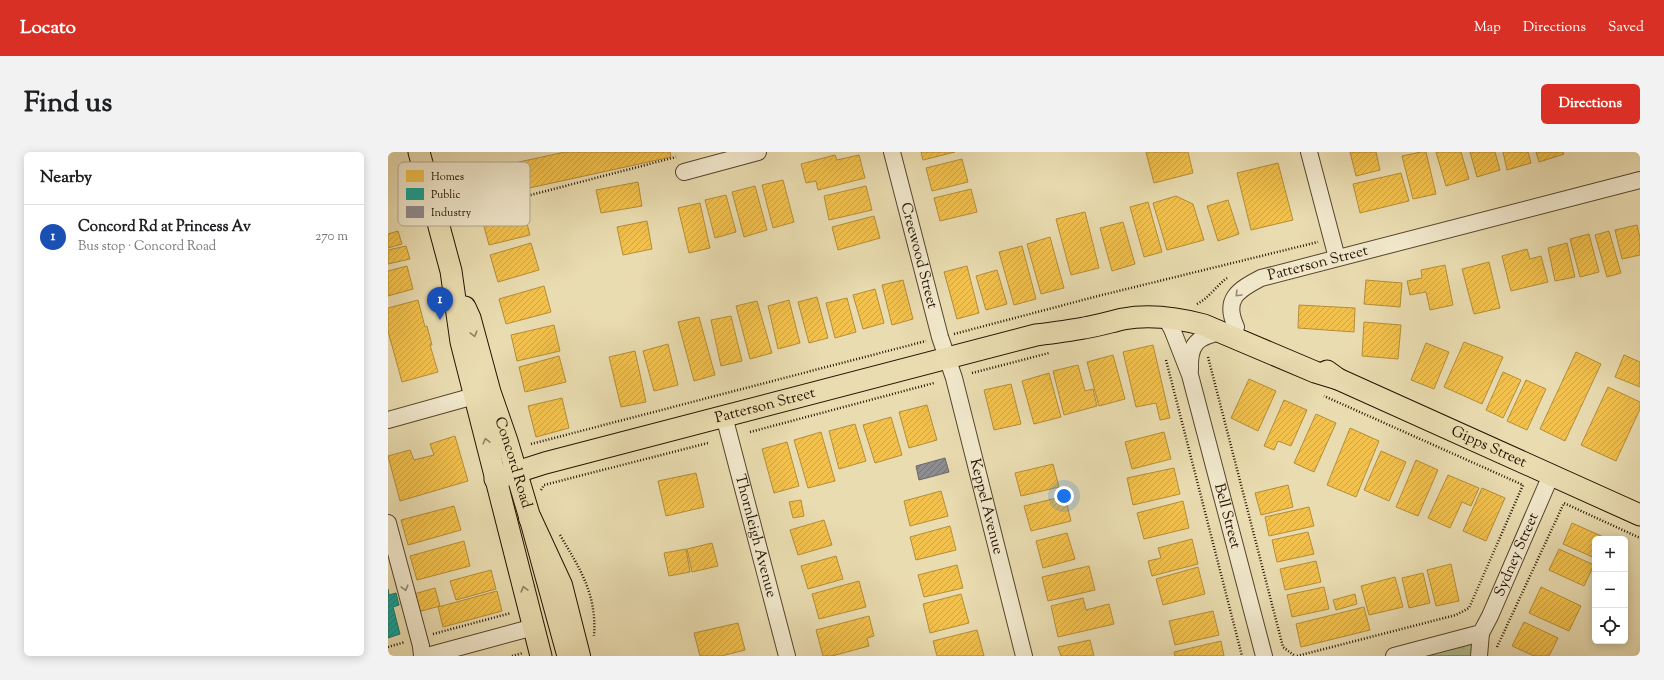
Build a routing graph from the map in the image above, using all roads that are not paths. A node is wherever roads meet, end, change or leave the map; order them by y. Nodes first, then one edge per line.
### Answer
1 (419, 152) edge
2 (758, 152) edge
3 (892, 152) edge
4 (1309, 152) edge
5 (422, 162) edge
6 (684, 172) dead end
7 (1640, 180) edge
8 (439, 226) edge
9 (1337, 258) junction
10 (1166, 317) junction
11 (1229, 329) junction
12 (1036, 335) junction
13 (946, 358) junction
14 (1190, 375) junction
15 (482, 394) junction
16 (724, 416) junction
17 (388, 420) edge
18 (516, 472) junction
19 (1551, 475) junction
20 (495, 478) junction
21 (1640, 515) edge
22 (530, 518) junction
23 (388, 523) edge
24 (390, 541) edge
25 (534, 627) junction
26 (1481, 634) junction
27 (534, 654) edge
28 (422, 656) edge
29 (427, 656) edge
30 (568, 656) edge
31 (580, 656) edge
32 (787, 656) edge
33 (1024, 656) edge
34 (1264, 656) edge
35 (1394, 656) edge
36 (1479, 656) edge

1 - 5 main road, Concord Road
2 - 6 street
3 - 13 street, Creewood Street
4 - 9 street
7 - 9 street, Patterson Street
8 - 15 main road, Concord Road
9 -> 11 street, Patterson Street
10 - 11 main road, Patterson Street
10 - 12 main road, Patterson Street
10 - 14 street, Bell Street
11 - 12 main road, Patterson Street
11 - 14 street, Bell Street
11 - 19 main road, Gipps Street
12 - 13 main road, Patterson Street
13 - 16 main road, Patterson Street
13 - 33 street, Keppel Avenue
14 - 34 street, Bell Street
15 - 17 street
15 - 18 main road, Concord Road
20 -> 15 main road, Concord Road
16 - 18 main road, Patterson Street
16 - 32 street, Thornleigh Avenue
18 - 20 main road, Patterson Street
18 - 22 main road, Concord Road
19 - 21 main road, Gipps Street
19 - 26 street, Sydney Street
25 -> 20 main road, Concord Road
22 - 30 main road, Concord Road
22 - 31 highway
23 - 24 street
24 -> 28 street
25 - 27 main road, Concord Road
25 - 29 street
26 - 35 street
26 - 36 street, Sydney Street

